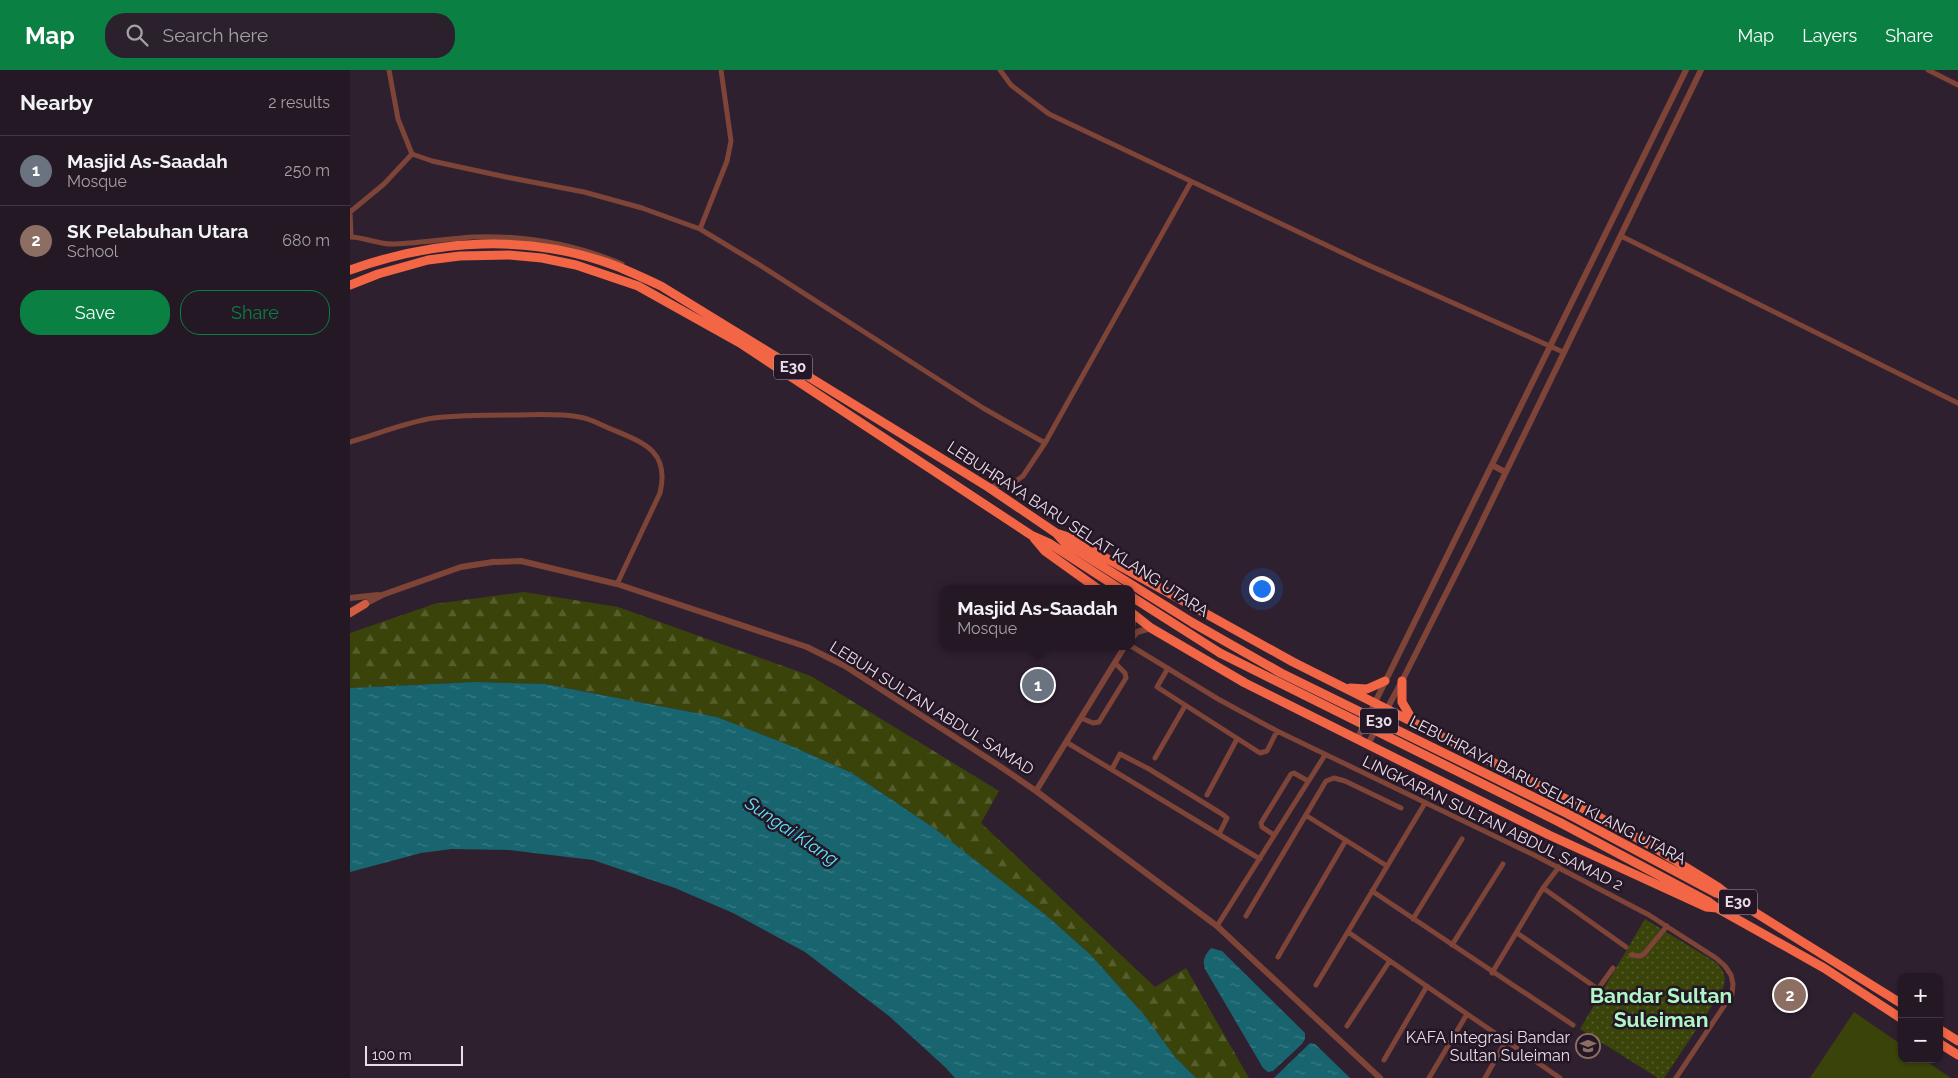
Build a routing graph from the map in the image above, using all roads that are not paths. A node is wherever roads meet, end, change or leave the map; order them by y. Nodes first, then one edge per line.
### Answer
1 (389, 70) edge
2 (721, 70) edge
3 (1000, 70) edge
4 (1686, 70) edge
5 (1702, 70) edge
6 (1928, 70) edge
7 (1958, 85) edge
8 (412, 154) junction
9 (1191, 182) junction
10 (350, 212) edge
11 (700, 229) junction
12 (351, 236) edge
13 (1622, 236) junction
14 (350, 270) edge
15 (350, 284) edge
16 (661, 286) junction
17 (1549, 346) junction
18 (1563, 352) junction
19 (1958, 403) edge
20 (350, 442) edge
21 (1046, 444) junction
22 (1492, 465) junction
23 (1505, 472) junction
24 (988, 487) junction
25 (1056, 532) junction
26 (1031, 536) junction
27 (617, 584) junction
28 (1092, 585) edge
29 (1114, 585) edge
30 (1132, 585) edge
31 (1135, 587) edge
32 (382, 595) junction
33 (352, 597) edge
34 (1135, 598) edge
35 (365, 604) joint
36 (350, 611) edge
37 (1135, 616) edge
38 (1151, 628) junction
39 (1135, 634) edge
40 (1135, 648) edge
41 (1123, 650) edge
42 (1115, 663) junction
43 (1168, 668) junction
44 (1385, 681) junction
45 (1402, 681) junction
46 (1345, 688) junction
47 (1374, 703) junction
48 (1185, 706) junction
49 (1388, 709) junction
50 (1081, 718) junction
51 (1413, 721) junction
52 (1277, 731) junction
53 (1238, 739) junction
54 (1357, 739) junction
55 (1066, 742) junction
56 (1368, 744) junction
57 (1325, 755) junction
58 (1155, 758) dead end
59 (1112, 769) junction
60 (1308, 781) junction
61 (1036, 791) junction
62 (1206, 795) dead end
63 (1425, 803) junction
64 (1401, 808) dead end
65 (1307, 816) junction
66 (1219, 834) junction
67 (1274, 835) junction
68 (1462, 839) dead end
69 (1346, 840) junction
70 (1260, 859) junction
71 (1503, 864) dead end
72 (1387, 866) junction
73 (1559, 868) junction
74 (1543, 888) junction
75 (1372, 891) junction
76 (1732, 898) junction
77 (1717, 908) junction
78 (1246, 916) dead end
79 (1413, 919) junction
80 (1217, 926) junction
81 (1667, 926) junction
82 (1348, 932) junction
83 (1517, 933) junction
84 (1452, 945) junction
85 (1626, 947) dead end
86 (1631, 955) dead end
87 (1278, 956) dead end
88 (1389, 962) junction
89 (1613, 968) dead end
90 (1492, 972) junction
91 (1316, 985) dead end
92 (1427, 986) junction
93 (1898, 1002) edge
94 (1467, 1014) junction
95 (1898, 1015) edge
96 (1573, 1025) dead end
97 (1347, 1026) dead end
98 (1943, 1031) edge
99 (1506, 1041) junction
100 (1958, 1041) edge
101 (1943, 1046) edge
102 (1958, 1055) edge
103 (1384, 1060) dead end
104 (1380, 1078) edge
105 (1429, 1078) edge
106 (1485, 1078) edge
107 (1560, 1078) edge
108 (1676, 1078) edge

1 - 8 street
2 - 11 street
3 - 9 street
4 - 17 street
5 - 13 street
6 - 7 street
8 - 10 street
8 - 11 street
9 - 17 street
9 - 21 street
10 - 12 street
11 - 21 street
12 - 16 street
13 - 18 street
13 - 19 street
14 - 16 highway, LEBUHRAYA BARU SELAT KLANG UTARA / E30
15 - 26 highway, LEBUHRAYA BARU SELAT KLANG UTARA / E30
16 - 24 highway, LEBUHRAYA BARU SELAT KLANG UTARA / E30
17 - 18 street
17 - 22 street
18 - 23 street
20 - 27 street
21 - 24 street
22 - 23 street
22 - 44 street
23 - 45 street
24 - 25 highway, LEBUHRAYA BARU SELAT KLANG UTARA / E30
25 - 30 highway, LEBUHRAYA BARU SELAT KLANG UTARA / E30, bridge
25 - 46 highway
26 - 28 highway
26 - 29 highway, LEBUHRAYA BARU SELAT KLANG UTARA / E30
27 - 32 street, LEBUH SULTAN ABDUL SAMAD
27 - 61 street, LEBUH SULTAN ABDUL SAMAD
31 - 76 highway, LEBUHRAYA BARU SELAT KLANG UTARA / E30, bridge
32 - 33 street, LEBUH SULTAN ABDUL SAMAD
32 - 35 street, LEBUH SULTAN ABDUL SAMAD
34 - 77 highway, LEBUHRAYA BARU SELAT KLANG UTARA / E30, bridge
35 - 36 main road
37 - 38 highway
38 - 39 street
38 - 54 highway
40 - 43 street, LINGKARAN SULTAN ABDUL SAMAD 2
41 - 42 street
42 - 50 street
42 - 50 street
43 - 48 street
43 - 52 street, LINGKARAN SULTAN ABDUL SAMAD 2
44 - 46 highway
44 - 47 street
45 - 49 street
45 - 51 highway
46 - 47 highway
47 - 49 highway
47 - 54 street
48 - 53 street
48 - 58 street
49 - 51 highway
49 - 56 street
50 - 55 street
51 - 76 highway
52 - 53 street
52 - 57 street, LINGKARAN SULTAN ABDUL SAMAD 2
53 - 62 street
54 - 56 highway
55 - 59 street
55 - 61 street
56 - 77 highway
57 - 60 street
57 - 63 street, LINGKARAN SULTAN ABDUL SAMAD 2
59 - 66 street
59 - 66 street
60 - 67 street
60 - 67 street
61 - 80 street, LEBUH SULTAN ABDUL SAMAD
63 - 72 street
63 - 73 street, LINGKARAN SULTAN ABDUL SAMAD 2
64 - 65 street
65 - 69 street
65 - 78 street
66 - 70 street
67 - 70 street
68 - 79 street
69 - 72 street
69 - 87 street
70 - 80 street
71 - 84 street
72 - 75 street
73 - 74 street
73 - 81 street, LINGKARAN SULTAN ABDUL SAMAD 2
74 - 83 street
74 - 85 street
75 - 79 street
75 - 82 street
76 - 93 highway, LEBUHRAYA BARU SELAT KLANG UTARA / E30
77 - 95 highway, LEBUHRAYA BARU SELAT KLANG UTARA / E30
79 - 84 street
80 - 104 street, LEBUH SULTAN ABDUL SAMAD
81 - 86 street
81 - 108 street, LINGKARAN SULTAN ABDUL SAMAD 2
82 - 88 street
82 - 91 street
83 - 89 street
83 - 90 street
84 - 90 street
88 - 92 street
88 - 97 street
90 - 96 street
92 - 94 street
92 - 103 street
94 - 99 street
94 - 105 street
98 - 100 highway
99 - 106 street
99 - 107 street
101 - 102 highway

